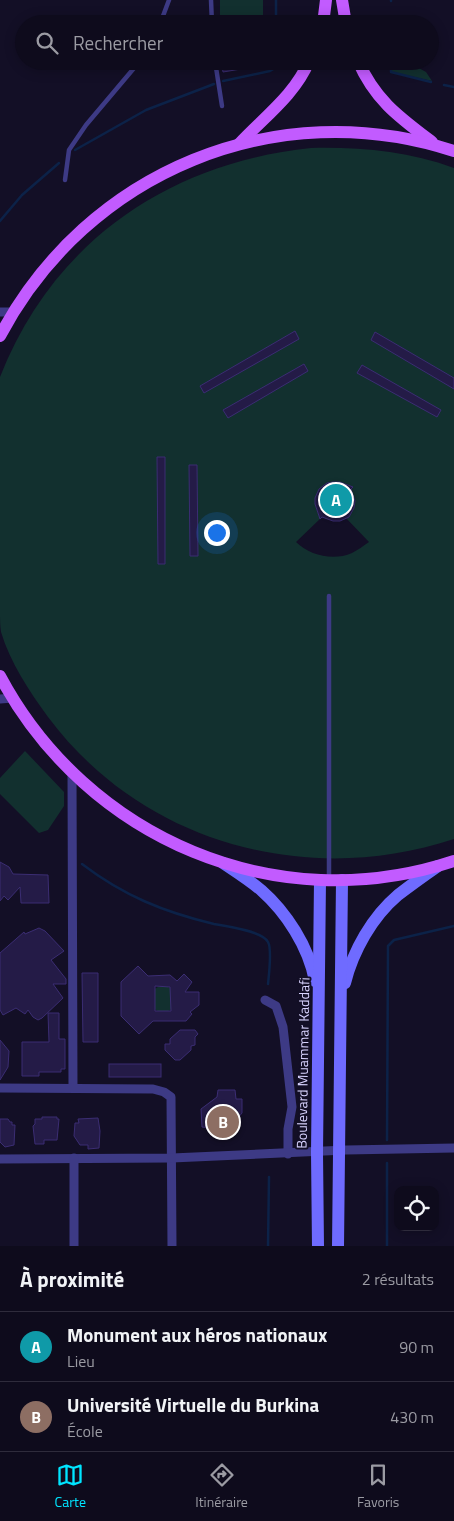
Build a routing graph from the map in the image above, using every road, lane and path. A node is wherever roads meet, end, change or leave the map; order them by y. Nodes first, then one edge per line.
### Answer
1 (169, 0) edge
2 (211, 0) edge
3 (326, 0) edge
4 (342, 0) edge
5 (163, 15) edge
6 (212, 15) edge
7 (324, 15) edge
8 (344, 15) edge
9 (132, 70) edge
10 (216, 70) edge
11 (303, 70) edge
12 (363, 70) edge
13 (222, 106) dead end
14 (239, 144) junction
15 (436, 145) junction
16 (454, 151) edge
17 (65, 180) dead end
18 (0, 312) edge
19 (14, 312) junction
20 (0, 336) edge
21 (329, 596) dead end
22 (0, 676) edge
23 (6, 698) edge
24 (72, 773) junction
25 (454, 861) edge
26 (223, 863) junction
27 (438, 866) junction
28 (331, 880) junction
29 (266, 1000) dead end
30 (340, 1002) junction
31 (319, 1006) junction
32 (0, 1088) edge
33 (74, 1088) junction
34 (454, 1148) edge
35 (338, 1151) junction
36 (317, 1153) junction
37 (288, 1154) junction
38 (74, 1158) junction
39 (172, 1158) junction
40 (0, 1159) edge
41 (74, 1246) edge
42 (172, 1246) edge
43 (318, 1246) edge
44 (338, 1246) edge

1 - 5 lane
2 - 6 lane
3 - 7 main road
4 - 8 main road
9 - 17 lane
10 - 13 lane
11 - 14 main road
12 - 15 main road
14 - 15 main road
14 - 19 main road
15 - 16 main road
18 - 19 street
19 - 20 main road
21 - 28 lane
22 - 23 main road
23 - 24 main road
24 - 26 main road
24 - 33 street
25 - 27 main road
26 - 28 main road
26 - 31 main road
27 - 28 main road
27 - 30 main road
28 - 30 main road
28 - 31 main road, Boulevard Muammar Kaddafi
29 - 37 street
30 - 35 main road
31 - 36 main road, Boulevard Muammar Kaddafi
32 - 33 street
33 - 39 street
34 - 35 street
35 - 36 street
35 - 44 main road
36 - 37 street
36 - 43 main road, Boulevard Muammar Kaddafi
37 - 39 street
38 - 39 street
38 - 40 street
38 - 41 street
39 - 42 street

